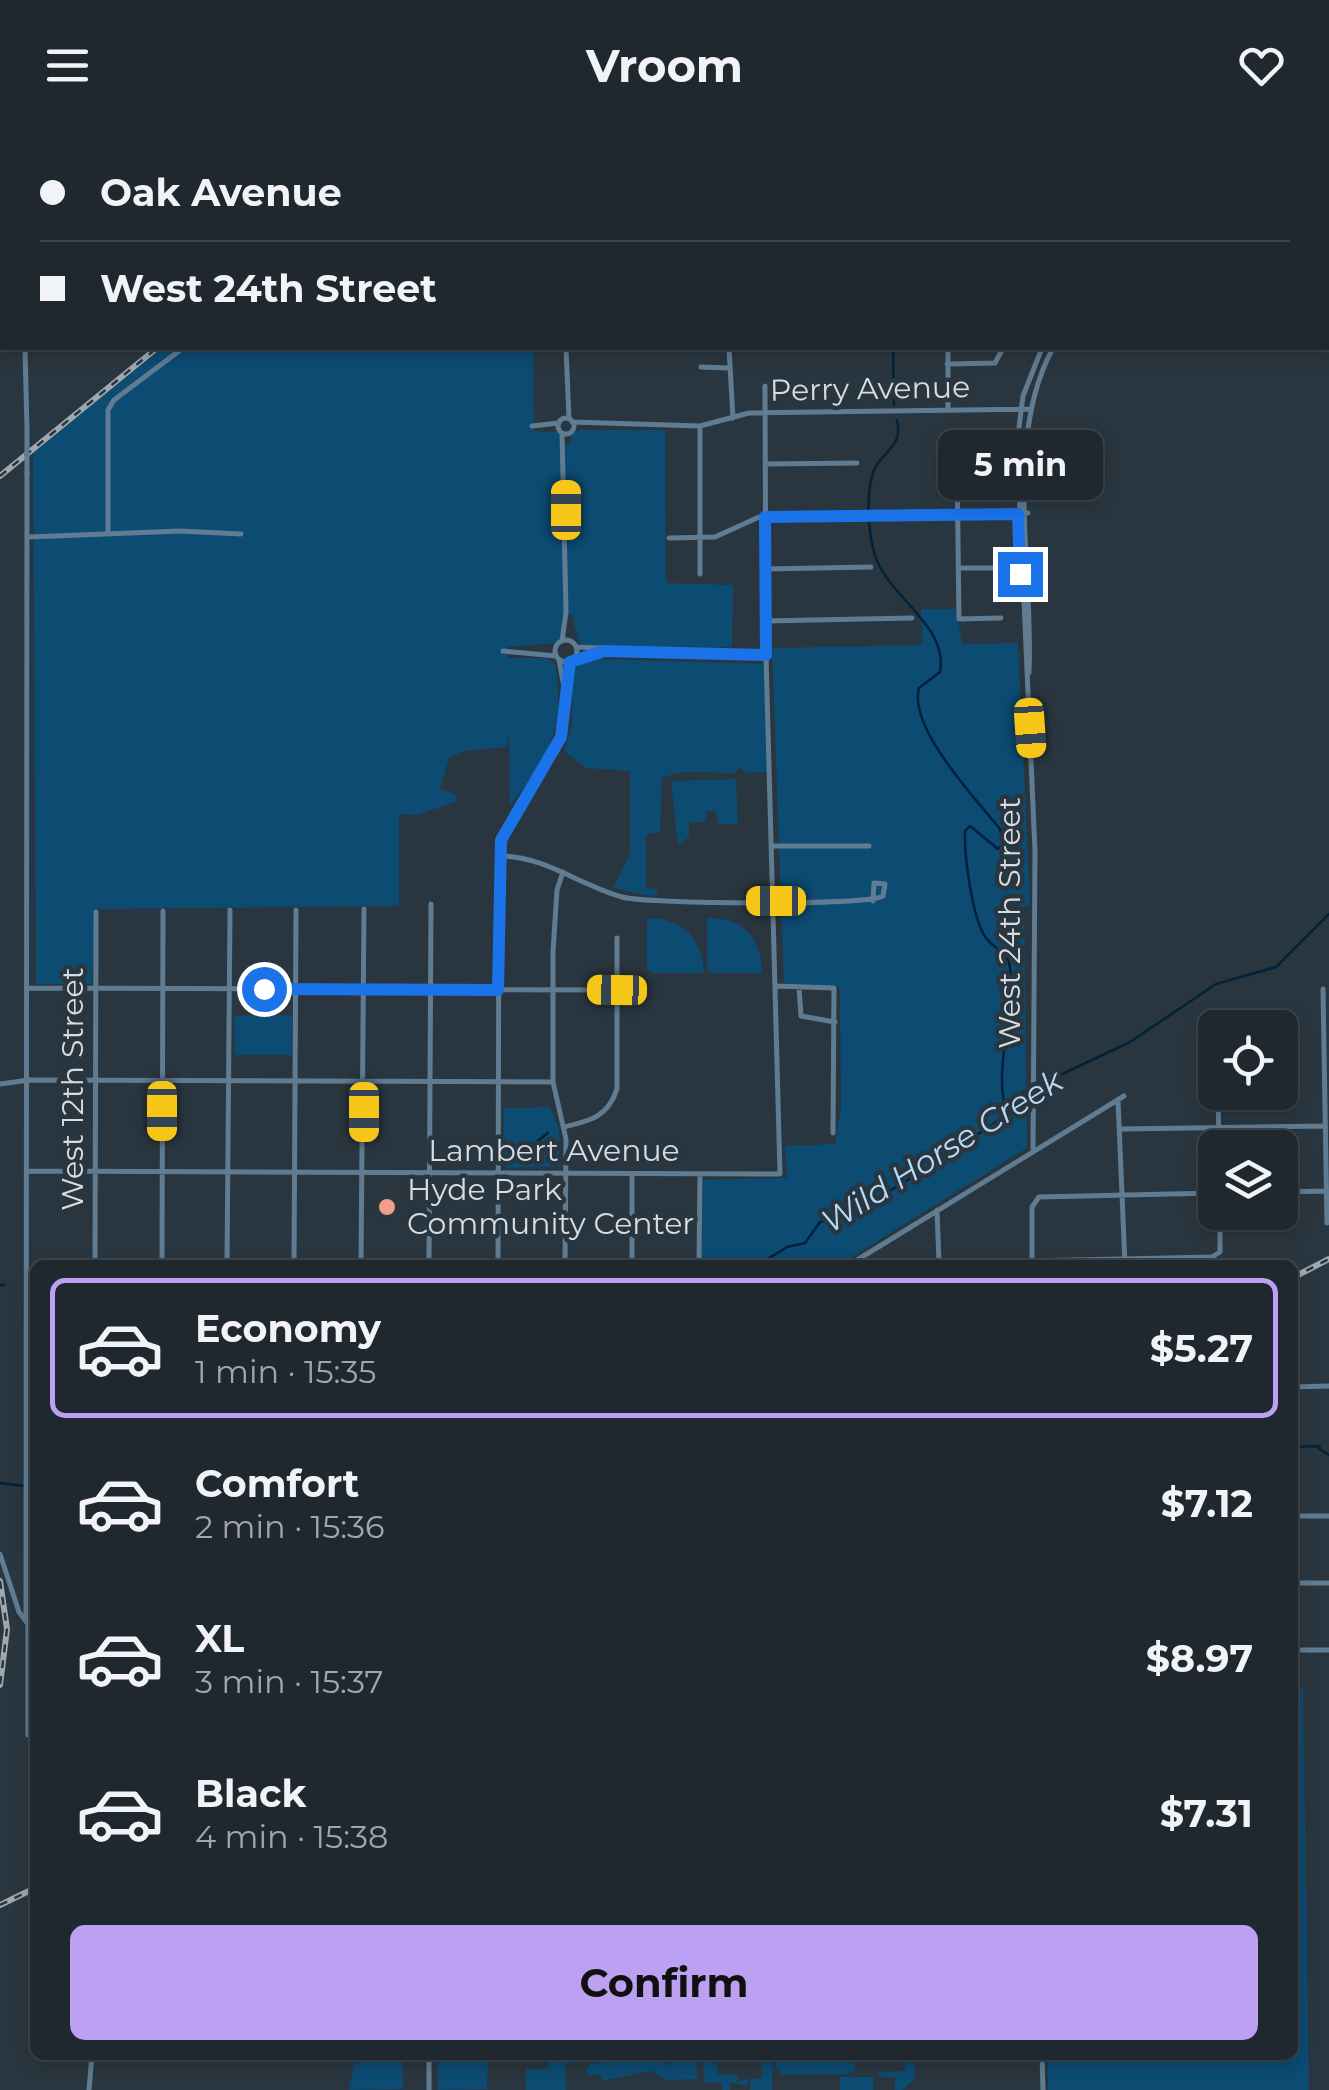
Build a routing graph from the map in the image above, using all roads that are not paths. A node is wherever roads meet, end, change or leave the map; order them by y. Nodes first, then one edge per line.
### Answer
1 (26, 350) edge
2 (179, 350) edge
3 (566, 350) edge
4 (728, 350) edge
5 (948, 350) edge
6 (1002, 350) edge
7 (1041, 350) edge
8 (1051, 350) edge
9 (947, 364) junction
10 (701, 368) dead end
11 (728, 368) junction
12 (765, 386) dead end
13 (1020, 409) junction
14 (1030, 409) junction
15 (948, 410) junction
16 (765, 413) junction
17 (733, 418) junction
18 (532, 426) dead end
19 (566, 426) junction
20 (700, 426) junction
21 (996, 461) dead end
22 (766, 464) junction
23 (857, 464) dead end
24 (1028, 513) junction
25 (957, 514) junction
26 (1018, 514) junction
27 (765, 517) junction
28 (108, 533) junction
29 (241, 534) dead end
30 (28, 537) junction
31 (669, 538) dead end
32 (700, 538) junction
33 (871, 568) dead end
34 (958, 568) junction
35 (999, 568) dead end
36 (765, 569) junction
37 (700, 574) dead end
38 (566, 612) junction
39 (912, 618) dead end
40 (1000, 618) dead end
41 (765, 620) junction
42 (559, 643) junction
43 (575, 645) junction
44 (502, 651) dead end
45 (524, 651) junction
46 (604, 651) junction
47 (766, 655) junction
48 (558, 658) junction
49 (572, 661) junction
50 (1028, 696) junction
51 (565, 700) junction
52 (774, 846) junction
53 (869, 846) dead end
54 (499, 856) junction
55 (563, 872) junction
56 (776, 901) junction
57 (873, 901) junction
58 (431, 904) dead end
59 (364, 909) dead end
60 (230, 910) dead end
61 (296, 910) dead end
62 (164, 911) dead end
63 (96, 912) dead end
64 (617, 938) dead end
65 (776, 986) junction
66 (798, 986) junction
67 (28, 988) junction
68 (95, 989) junction
69 (164, 989) junction
70 (230, 989) junction
71 (296, 989) junction
72 (364, 989) junction
73 (431, 989) junction
74 (553, 989) junction
75 (1323, 989) dead end
76 (498, 990) junction
77 (617, 990) junction
78 (835, 1022) junction
79 (28, 1080) junction
80 (95, 1080) junction
81 (162, 1080) junction
82 (229, 1080) junction
83 (296, 1080) junction
84 (430, 1081) junction
85 (363, 1082) junction
86 (498, 1082) junction
87 (553, 1082) junction
88 (0, 1084) edge
89 (1218, 1110) edge
90 (1324, 1126) junction
91 (564, 1128) junction
92 (1218, 1128) junction
93 (1122, 1129) junction
94 (833, 1133) dead end
95 (1033, 1151) junction
96 (28, 1172) junction
97 (95, 1172) junction
98 (296, 1172) junction
99 (364, 1172) junction
100 (162, 1173) junction
101 (229, 1173) junction
102 (431, 1174) junction
103 (498, 1174) junction
104 (566, 1174) junction
105 (632, 1174) junction
106 (700, 1174) junction
107 (1327, 1190) edge
108 (1298, 1191) edge
109 (1198, 1193) edge
110 (1124, 1194) junction
111 (937, 1210) junction
112 (1326, 1222) edge
113 (1219, 1230) edge
114 (30, 1260) edge
115 (95, 1260) edge
116 (162, 1260) edge
117 (227, 1260) edge
118 (294, 1260) edge
119 (362, 1260) edge
120 (429, 1260) edge
121 (498, 1260) edge
122 (565, 1260) edge
123 (632, 1260) edge
124 (699, 1260) edge
125 (856, 1260) edge
126 (939, 1260) edge
127 (1032, 1260) edge
128 (1125, 1260) edge
129 (1156, 1260) edge
130 (30, 1341) edge
131 (1329, 1386) edge
132 (1298, 1387) edge
133 (1298, 1516) edge
134 (1329, 1516) edge
135 (0, 1554) edge
136 (1298, 1583) edge
137 (1329, 1583) edge
138 (30, 1623) edge
139 (1298, 1650) edge
140 (1329, 1650) edge
141 (92, 2060) edge
142 (429, 2060) edge
143 (1042, 2060) edge
144 (89, 2090) edge
145 (429, 2090) edge
146 (1043, 2090) edge

1 - 30 street, bridge
2 - 28 street
3 - 19 street
4 - 11 street
5 - 9 street
6 - 9 street
7 - 13 street, West 24th Street
8 - 14 street, West 24th Street
9 - 15 street
10 - 11 street
11 - 17 street
12 - 16 street
13 - 14 street, Perry Avenue
13 - 15 street, Perry Avenue
13 - 26 street, West 24th Street
14 - 24 street, West 24th Street
15 - 16 street, Perry Avenue
16 - 17 street, Perry Avenue
16 - 22 street
17 - 20 street, Perry Avenue
18 - 19 street, Perry Avenue
19 - 20 street, Perry Avenue
19 - 38 street
20 - 32 street
21 - 25 street
22 - 23 street
22 - 27 street
24 - 26 street
24 - 50 street, West 24th Street
25 - 26 street
25 - 27 street
25 - 34 street
26 - 50 street, West 24th Street
27 - 32 street
27 - 36 street
28 - 29 street
28 - 30 street
30 - 67 street
31 - 32 street
32 - 37 street
33 - 36 street
34 - 35 street
34 - 40 street
36 - 41 street
38 - 42 street
38 - 43 street
39 - 41 street
41 - 47 street
42 - 43 street
42 - 45 street
42 - 48 street
43 - 46 street
43 - 49 street
44 - 45 street
45 - 48 street
46 - 47 street
46 - 49 street
47 - 52 street
48 - 49 street
48 - 51 street
49 - 51 street
50 - 95 street, West 24th Street
51 - 54 street
52 - 53 street
52 - 56 street
54 - 55 street
54 - 76 street
55 - 56 street
55 - 74 street
56 - 57 street
56 - 65 street
57 - 57 street
58 - 73 street
59 - 72 street
60 - 70 street
61 - 71 street
62 - 69 street
63 - 68 street, West 12th Street
64 - 77 street
65 - 66 street
65 - 106 street, Lambert Avenue
66 - 78 street
66 - 78 street
67 - 68 street
67 - 79 street
68 - 69 street
68 - 80 street, West 12th Street
69 - 70 street
69 - 81 street
70 - 71 street
70 - 82 street
71 - 72 street
71 - 83 street
72 - 73 street
72 - 85 street
73 - 76 street
73 - 84 street
74 - 76 street
74 - 77 street
74 - 87 street
75 - 90 street
76 - 86 street
77 - 91 street
78 - 94 street
79 - 80 street
79 - 88 street
79 - 96 street
80 - 81 street
80 - 97 street, West 12th Street
81 - 82 street
81 - 100 street
82 - 83 street
82 - 101 street
83 - 85 street
83 - 98 street
84 - 85 street
84 - 86 street
84 - 102 street
85 - 99 street
86 - 87 street
86 - 103 street
87 - 91 street
89 - 92 street
90 - 92 street
90 - 107 street
91 - 104 street
92 - 93 street
93 - 95 street
93 - 110 street
95 - 111 street
96 - 97 street, Lambert Avenue
96 - 114 street
97 - 100 street, Lambert Avenue
97 - 115 street, West 12th Street
98 - 99 street, Lambert Avenue
98 - 101 street, Lambert Avenue
98 - 118 street
99 - 102 street, Lambert Avenue
99 - 119 street
100 - 101 street, Lambert Avenue
100 - 116 street
101 - 117 street
102 - 103 street, Lambert Avenue
102 - 120 street
103 - 104 street, Lambert Avenue
103 - 121 street
104 - 105 street, Lambert Avenue
104 - 122 street
105 - 106 street, Lambert Avenue
105 - 123 street
106 - 124 street
107 - 108 street
107 - 112 street
109 - 110 street
110 - 127 street
110 - 128 street
111 - 125 street
111 - 126 street
113 - 129 street
130 - 138 street
131 - 132 street
133 - 134 street
135 - 138 street
136 - 137 street
139 - 140 street
141 - 144 street
142 - 145 street
143 - 146 street

